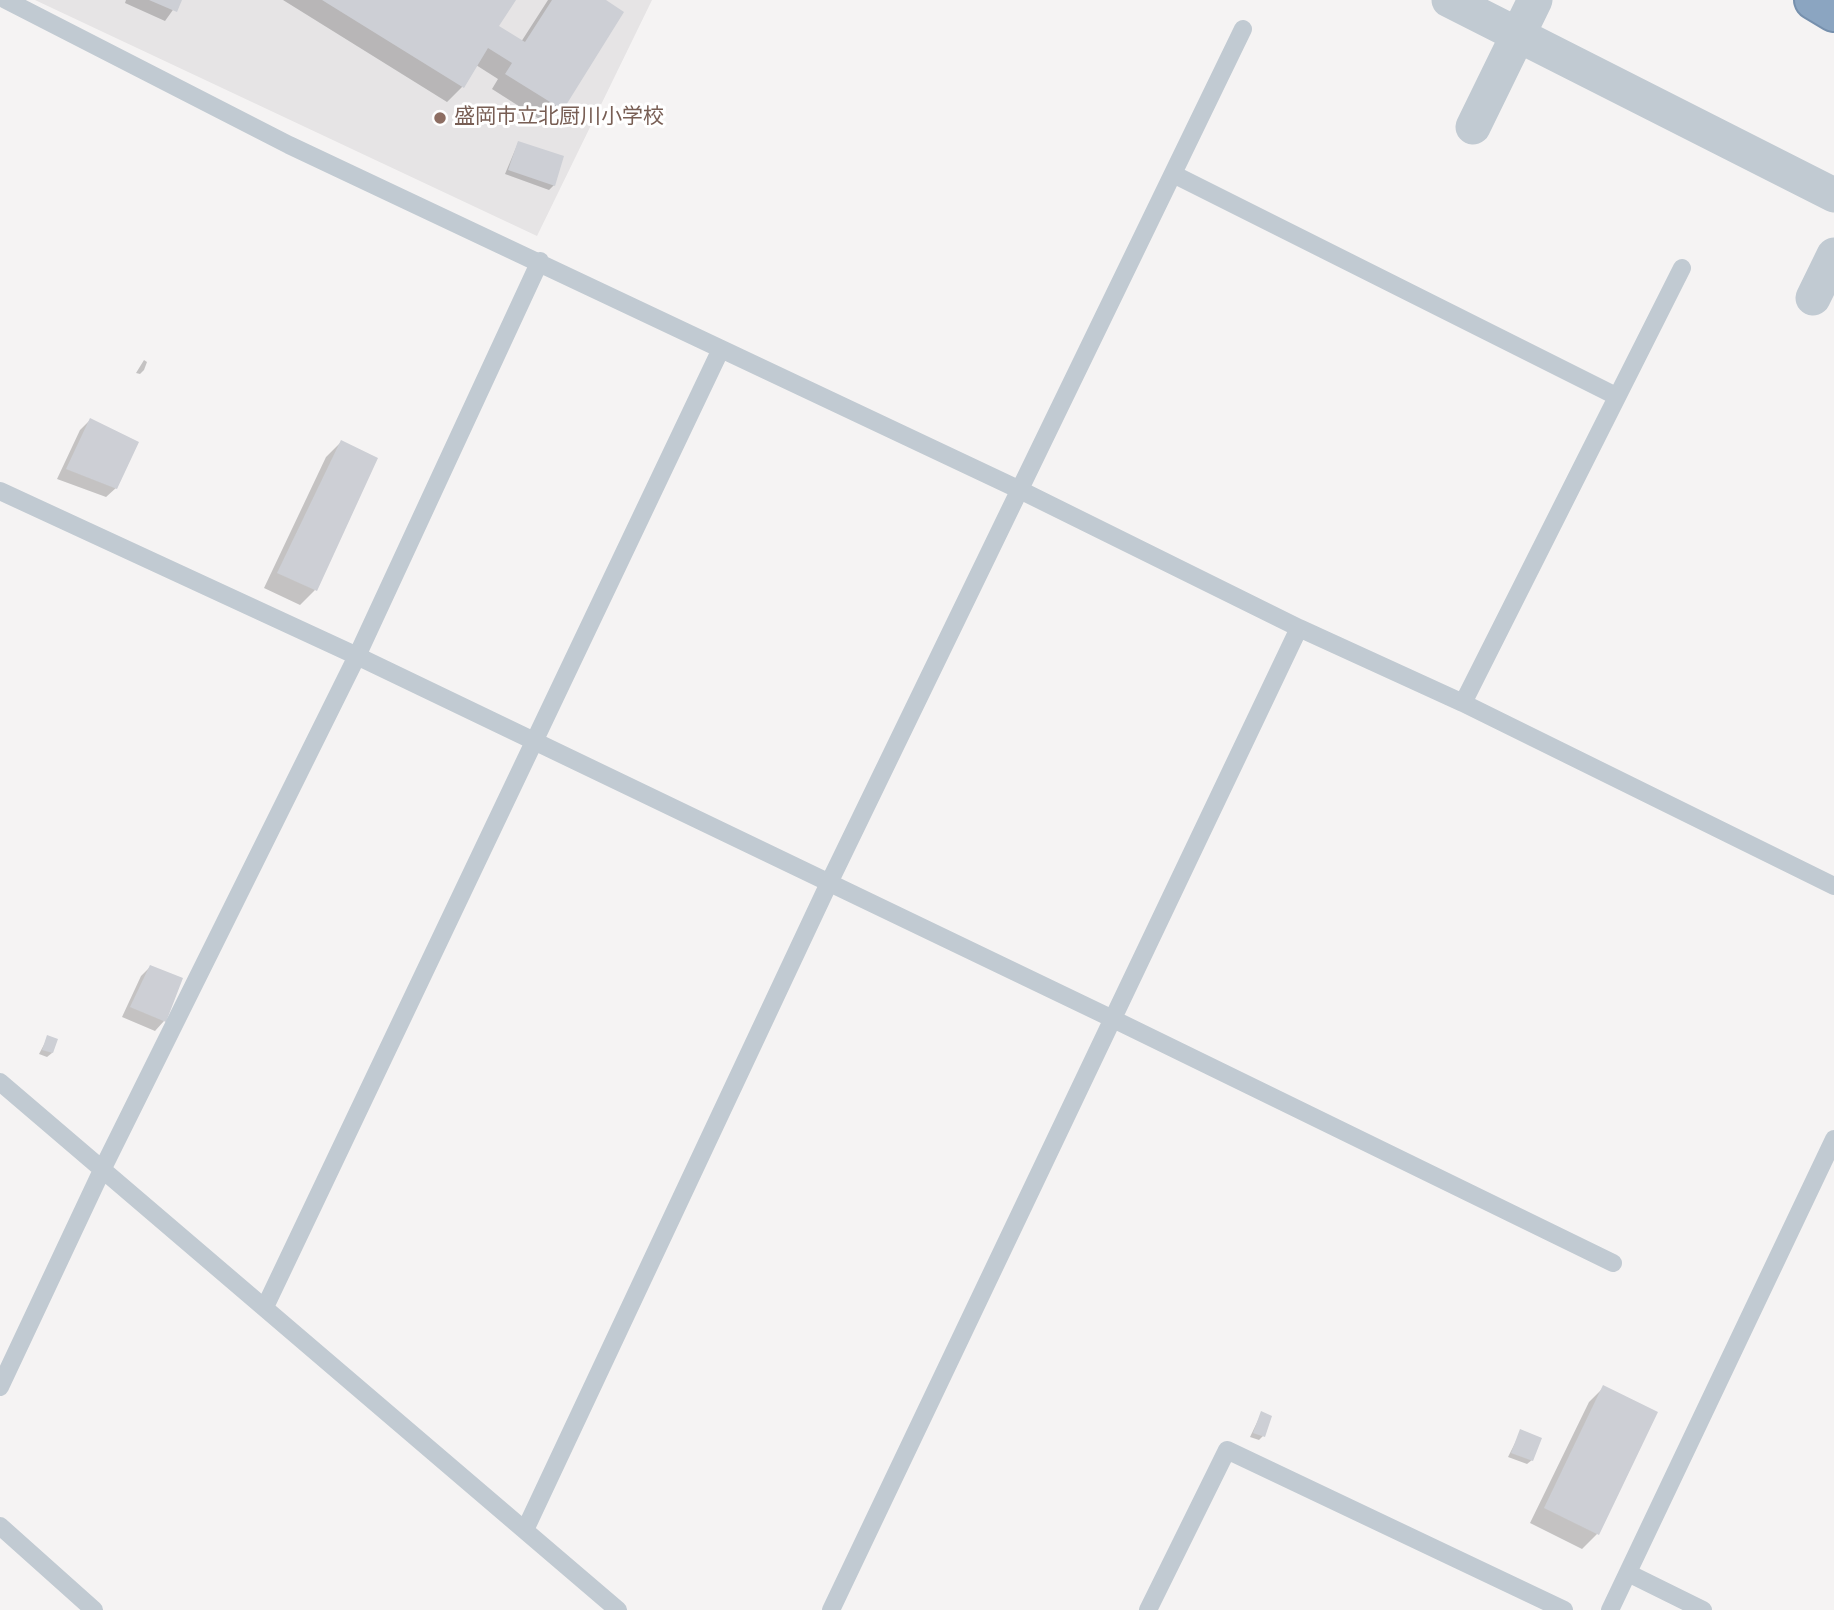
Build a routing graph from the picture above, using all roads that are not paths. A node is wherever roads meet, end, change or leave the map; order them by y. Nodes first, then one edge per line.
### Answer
1 (6, 0) edge
2 (1449, 0) edge
3 (1535, 0) edge
4 (1814, 0) edge
5 (1834, 12) edge
6 (1243, 29) dead end
7 (1517, 35) junction
8 (1473, 127) dead end
9 (1173, 174) junction
10 (1834, 195) edge
11 (1834, 255) edge
12 (540, 261) junction
13 (1682, 268) dead end
14 (1813, 298) dead end
15 (720, 351) junction
16 (1616, 396) junction
17 (0, 491) edge
18 (1020, 491) junction
19 (1299, 628) junction
20 (357, 656) junction
21 (1463, 703) junction
22 (535, 743) junction
23 (829, 883) junction
24 (1834, 886) edge
25 (1113, 1019) junction
26 (0, 1082) edge
27 (1834, 1139) edge
28 (103, 1168) junction
29 (1613, 1263) dead end
30 (265, 1307) junction
31 (0, 1387) edge
32 (0, 1527) edge
33 (525, 1531) junction
34 (1628, 1573) junction
35 (94, 1610) edge
36 (618, 1610) edge
37 (831, 1610) edge
38 (1148, 1610) edge
39 (1564, 1610) edge
40 (1610, 1610) edge
41 (1703, 1610) edge

1 - 12 lane
2 - 7 street
3 - 7 street
4 - 5 highway
6 - 9 lane
7 - 8 street
7 - 10 street
9 - 16 lane
9 - 18 lane
11 - 14 street
12 - 15 lane
12 - 20 lane
13 - 16 lane
15 - 18 lane
15 - 22 lane
16 - 21 lane
17 - 20 lane
18 - 19 lane
18 - 23 lane
19 - 21 lane
19 - 25 lane
20 - 22 lane
20 - 28 lane
21 - 24 lane
22 - 23 lane
22 - 30 lane
23 - 25 lane
23 - 33 lane
25 - 29 lane
25 - 37 lane
26 - 28 lane
27 - 34 lane
28 - 30 lane
28 - 31 lane
30 - 33 lane
32 - 35 lane
33 - 36 lane
34 - 40 lane
34 - 41 lane
38 - 39 lane

